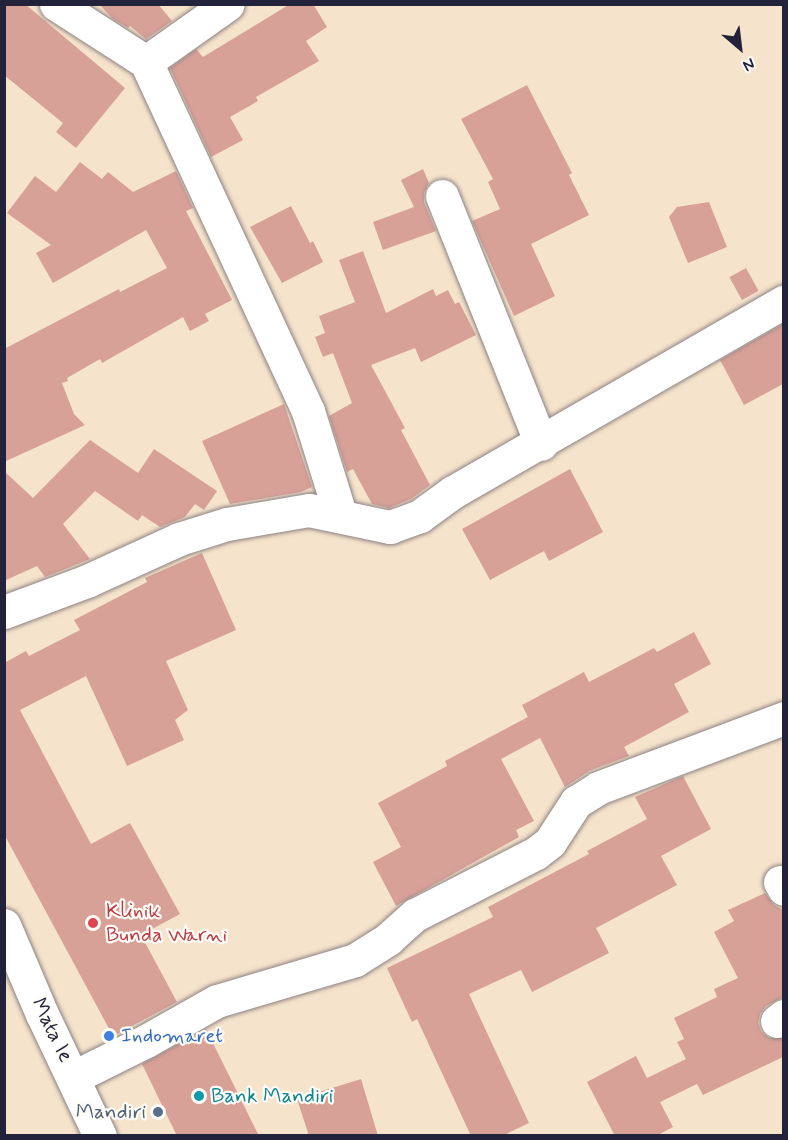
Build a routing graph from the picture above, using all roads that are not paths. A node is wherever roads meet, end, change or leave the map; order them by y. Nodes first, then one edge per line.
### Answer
1 (56, 4) edge
2 (228, 4) edge
3 (146, 62) junction
4 (442, 195) dead end
5 (783, 302) edge
6 (541, 444) junction
7 (340, 514) junction
8 (4, 612) edge
9 (783, 718) edge
10 (4, 925) edge
11 (74, 1077) junction
12 (100, 1136) edge

1 - 3 street
2 - 3 street
3 - 7 street
4 - 6 street
5 - 6 street
6 - 7 street
7 - 8 street
9 - 11 street
10 - 11 street, Mata Ie
11 - 12 street, Mata Ie

